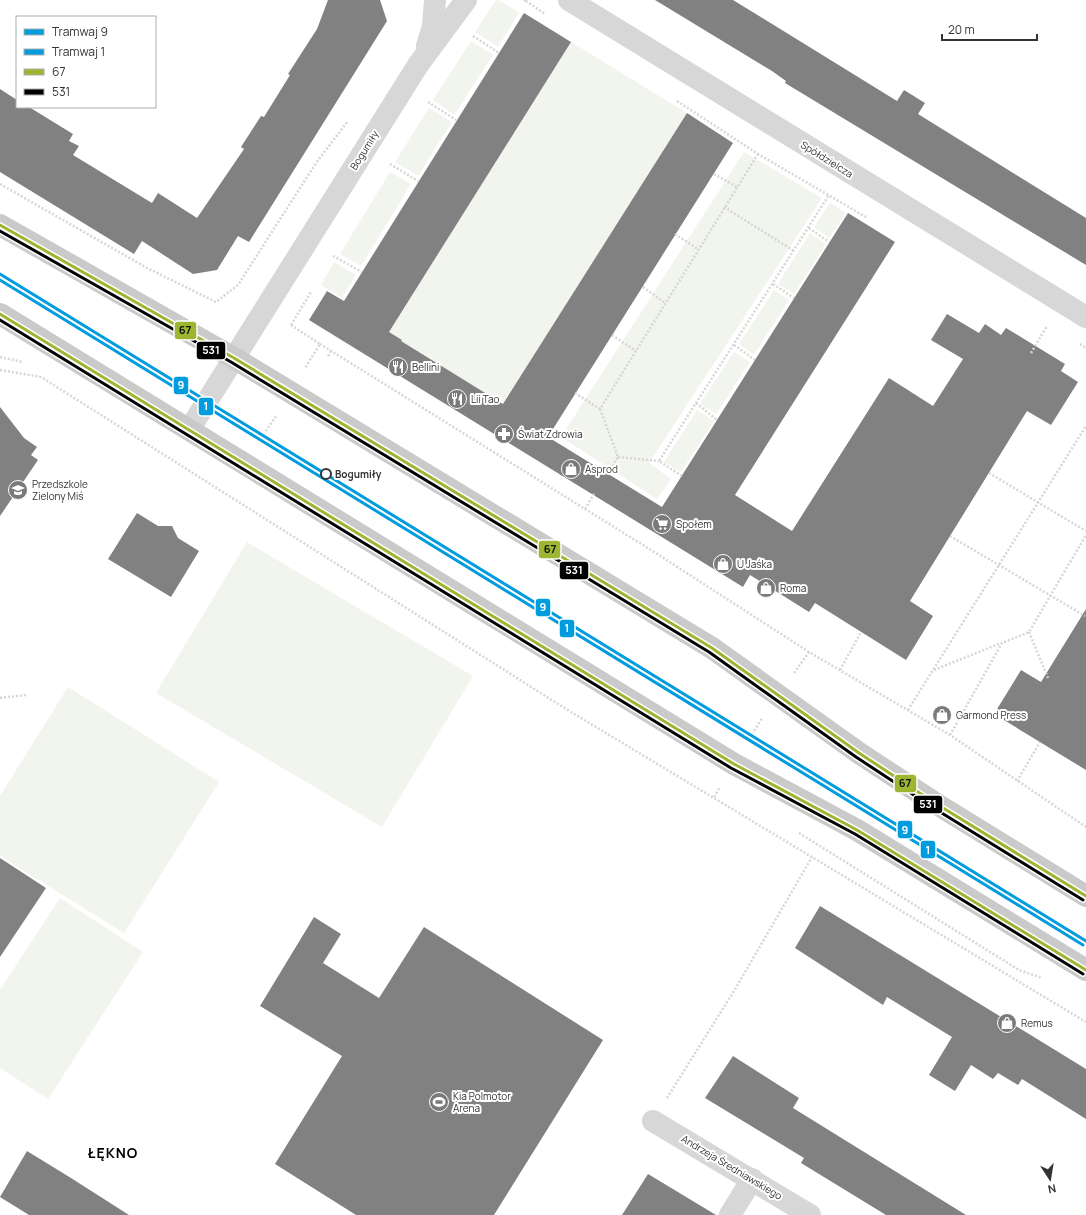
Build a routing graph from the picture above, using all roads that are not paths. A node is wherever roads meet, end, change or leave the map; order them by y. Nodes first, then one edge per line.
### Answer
1 (435, 0) edge
2 (466, 0) edge
3 (569, 0) edge
4 (418, 65) junction
5 (0, 224) edge
6 (0, 314) edge
7 (1086, 317) edge
8 (234, 358) junction
9 (189, 430) junction
10 (1086, 896) edge
11 (1086, 970) edge
12 (653, 1121) road end
13 (752, 1179) junction
14 (730, 1215) edge
15 (810, 1215) edge

1 - 4 street, Bogumiły
2 - 4 street, Bogumiły
3 - 7 street, Spółdzielcza
4 - 8 street, Bogumiły
5 - 8 main road
6 - 9 main road
8 - 9 street, Bogumiły
8 - 10 main road
9 - 11 main road
12 - 13 street, Andrzeja Średniawskiego
13 - 14 street
13 - 15 street, Andrzeja Średniawskiego

